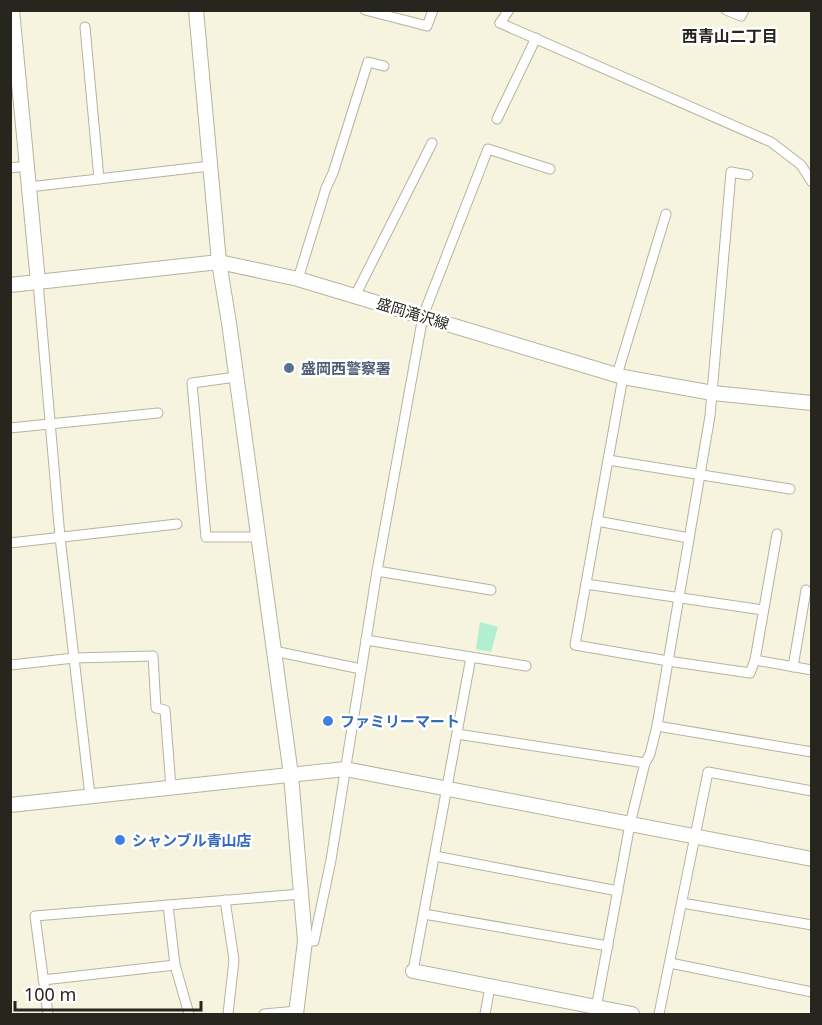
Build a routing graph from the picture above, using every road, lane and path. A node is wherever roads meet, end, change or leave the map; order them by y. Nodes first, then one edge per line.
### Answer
1 (12, 10) edge
2 (196, 10) edge
3 (365, 10) edge
4 (433, 10) edge
5 (500, 10) edge
6 (509, 10) edge
7 (726, 10) edge
8 (744, 10) edge
9 (500, 23) junction
10 (85, 27) dead end
11 (536, 38) junction
12 (384, 66) dead end
13 (497, 119) dead end
14 (432, 143) dead end
15 (27, 166) junction
16 (210, 166) junction
17 (10, 168) edge
18 (550, 170) dead end
19 (748, 175) dead end
20 (99, 179) junction
21 (812, 182) edge
22 (29, 187) junction
23 (666, 214) dead end
24 (219, 262) junction
25 (298, 279) junction
26 (38, 282) junction
27 (10, 285) edge
28 (355, 296) junction
29 (423, 316) junction
30 (236, 376) junction
31 (620, 376) junction
32 (712, 393) junction
33 (812, 402) edge
34 (158, 413) dead end
35 (51, 424) junction
36 (10, 429) edge
37 (608, 460) junction
38 (700, 476) junction
39 (790, 489) dead end
40 (597, 521) junction
41 (177, 524) dead end
42 (777, 534) dead end
43 (60, 537) junction
44 (253, 537) dead end
45 (689, 538) junction
46 (10, 543) edge
47 (377, 571) junction
48 (586, 584) junction
49 (491, 590) dead end
50 (806, 590) dead end
51 (679, 598) junction
52 (763, 610) junction
53 (366, 640) junction
54 (274, 651) junction
55 (10, 656) edge
56 (74, 657) junction
57 (471, 657) junction
58 (755, 660) junction
59 (668, 661) junction
60 (11, 665) edge
61 (526, 666) dead end
62 (793, 666) junction
63 (361, 669) junction
64 (812, 670) edge
65 (657, 726) junction
66 (457, 734) junction
67 (812, 752) edge
68 (645, 763) junction
69 (345, 769) junction
70 (291, 775) junction
71 (171, 788) junction
72 (447, 789) junction
73 (812, 791) edge
74 (90, 796) junction
75 (10, 805) edge
76 (630, 824) junction
77 (695, 836) junction
78 (435, 856) junction
79 (812, 859) edge
80 (618, 891) junction
81 (301, 894) junction
82 (225, 900) junction
83 (682, 903) junction
84 (168, 905) junction
85 (424, 914) junction
86 (812, 925) edge
87 (304, 940) junction
88 (608, 946) junction
89 (670, 963) junction
90 (175, 965) junction
91 (413, 971) joint
92 (43, 980) junction
93 (490, 987) junction
94 (812, 992) edge
95 (595, 1011) edge
96 (296, 1013) edge
97 (48, 1014) edge
98 (189, 1014) edge
99 (228, 1014) edge
100 (264, 1014) edge
101 (484, 1014) edge
102 (632, 1014) edge
103 (659, 1014) edge

1 - 15 street
2 - 16 street
3 - 4 street
5 - 9 street
6 - 9 street
7 - 8 street
9 - 11 street
10 - 20 street
11 - 13 street
11 - 21 street
12 - 25 street
14 - 28 street
15 - 17 street
15 - 22 street
16 - 20 street
16 - 24 street
18 - 29 street
19 - 32 street
20 - 22 street
22 - 26 street
23 - 31 street
24 - 25 street, 盛岡滝沢線
24 - 26 street, 盛岡滝沢線
24 - 30 street
25 - 28 street, 盛岡滝沢線
26 - 27 street, 盛岡滝沢線
26 - 35 street
28 - 29 street, 盛岡滝沢線
29 - 31 street, 盛岡滝沢線
29 - 47 street
30 - 44 street
30 - 54 street
31 - 32 street, 盛岡滝沢線
31 - 37 street
32 - 33 street, 盛岡滝沢線
32 - 38 street
34 - 35 street
35 - 36 street
35 - 43 street
37 - 38 street
37 - 40 street
38 - 39 street
38 - 45 street
40 - 45 street
40 - 48 street
41 - 43 street
42 - 52 street
43 - 46 street
43 - 56 street
45 - 51 street
47 - 49 street
47 - 53 street
48 - 51 street
48 - 59 street
50 - 62 street
51 - 52 street
51 - 59 street
52 - 58 street
53 - 57 street
53 - 63 street
54 - 63 street
54 - 70 street
55 - 60 street
56 - 60 street
56 - 71 street
56 - 74 street
57 - 61 street
57 - 66 street
58 - 59 street
58 - 62 street
59 - 65 street
62 - 64 street
63 - 69 street
65 - 67 street
65 - 68 street
66 - 68 street
66 - 72 street
68 - 76 street
69 - 70 street
69 - 72 street
69 - 87 street
70 - 71 street
70 - 81 street
71 - 74 street
72 - 76 street
72 - 78 street
73 - 77 street
74 - 75 street
76 - 77 street
76 - 80 street
77 - 79 street
77 - 83 street
78 - 80 street
78 - 85 street
80 - 88 street
81 - 82 street
81 - 87 street
82 - 84 street
82 - 99 street
83 - 86 street
83 - 89 street
84 - 90 street
84 - 92 street
85 - 88 street
85 - 91 street
87 - 96 street
88 - 95 street
89 - 94 street
89 - 103 street
90 - 92 street
90 - 98 street
91 - 93 street
92 - 97 street
93 - 95 street
93 - 101 street
95 - 102 street
96 - 100 street

